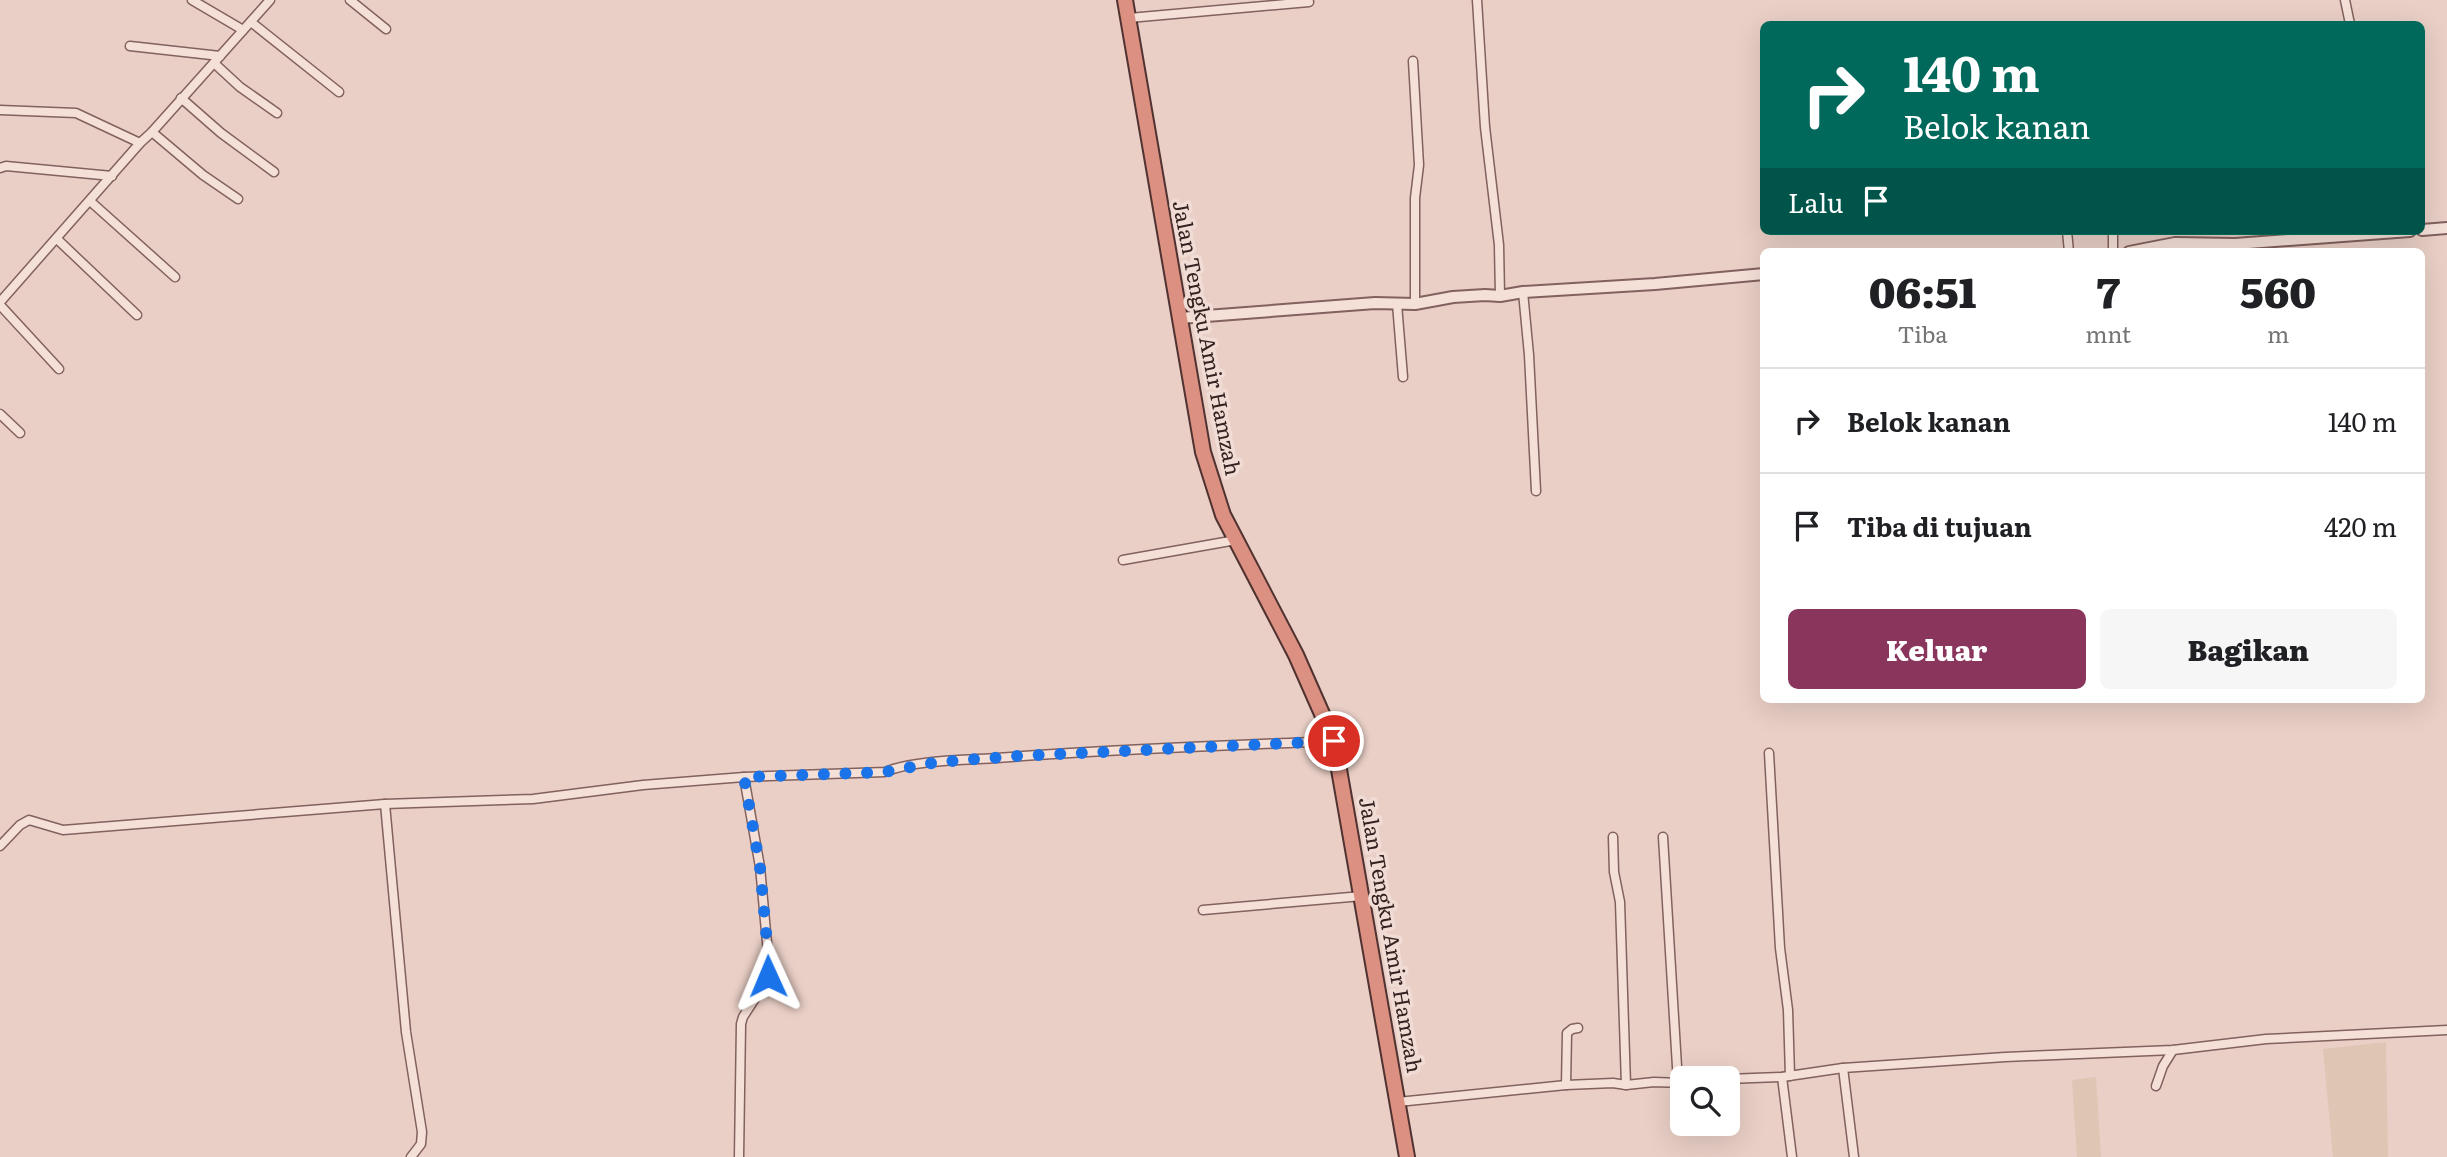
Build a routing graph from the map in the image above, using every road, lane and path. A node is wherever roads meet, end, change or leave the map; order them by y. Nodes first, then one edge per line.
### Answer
1 (192, 0) edge
2 (270, 0) edge
3 (349, 0) edge
4 (1125, 0) edge
5 (1477, 0) edge
6 (2345, 0) edge
7 (1309, 2) edge
8 (1129, 18) junction
9 (2349, 21) edge
10 (251, 22) junction
11 (386, 29) dead end
12 (243, 30) junction
13 (130, 46) dead end
14 (217, 59) junction
15 (1413, 61) dead end
16 (338, 92) dead end
17 (181, 98) junction
18 (0, 110) edge
19 (277, 114) dead end
20 (152, 132) junction
21 (140, 143) junction
22 (0, 167) edge
23 (274, 172) dead end
24 (112, 176) junction
25 (237, 199) dead end
26 (90, 201) junction
27 (2447, 228) edge
28 (2425, 230) edge
29 (2348, 235) edge
30 (57, 239) junction
31 (2149, 248) edge
32 (1760, 274) edge
33 (175, 277) dead end
34 (1523, 292) junction
35 (1500, 296) junction
36 (0, 304) edge
37 (1397, 304) junction
38 (1415, 304) junction
39 (137, 316) dead end
40 (1180, 318) junction
41 (59, 369) dead end
42 (1403, 377) dead end
43 (0, 414) edge
44 (20, 433) dead end
45 (1536, 491) dead end
46 (1236, 540) junction
47 (1123, 560) dead end
48 (1334, 741) junction
49 (1769, 753) dead end
50 (744, 777) junction
51 (385, 804) junction
52 (1613, 836) dead end
53 (1663, 837) dead end
54 (0, 846) edge
55 (1363, 895) junction
56 (1203, 910) dead end
57 (1578, 1028) dead end
58 (2447, 1030) edge
59 (2173, 1050) junction
60 (1679, 1066) edge
61 (1843, 1068) junction
62 (1786, 1077) junction
63 (1740, 1079) edge
64 (1670, 1083) edge
65 (1566, 1085) junction
66 (1626, 1086) junction
67 (2156, 1086) dead end
68 (1398, 1102) junction
69 (411, 1157) edge
70 (739, 1157) edge
71 (1407, 1157) edge
72 (1792, 1157) edge
73 (1854, 1157) edge

1 - 12 street
2 - 10 street
3 - 11 street
4 - 8 highway, Jalan Tengku Amir Hamzah
5 - 35 street
6 - 9 street
7 - 8 street
8 - 40 highway, Jalan Tengku Amir Hamzah
10 - 12 street
10 - 16 street
12 - 14 street
13 - 14 street
14 - 17 street
14 - 19 street
15 - 38 street
17 - 20 street
17 - 23 street
18 - 21 street
20 - 21 street
20 - 25 street
21 - 24 street
22 - 24 street
24 - 26 street
26 - 30 street
26 - 33 street
27 - 28 street
29 - 31 street
30 - 36 street
30 - 39 street
32 - 34 street
34 - 35 street
34 - 45 street
35 - 38 street
36 - 41 street
37 - 38 street
37 - 40 street
37 - 42 street
40 - 46 highway, Jalan Tengku Amir Hamzah
43 - 44 street
46 - 47 street
46 - 48 highway, Jalan Tengku Amir Hamzah
48 - 50 street
48 - 55 highway, Jalan Tengku Amir Hamzah
49 - 62 street
50 - 51 street
50 - 70 street
51 - 54 street
51 - 69 street
52 - 66 street
53 - 60 street
55 - 56 street
55 - 68 highway, Jalan Tengku Amir Hamzah
57 - 65 street
58 - 59 street
59 - 61 street
59 - 67 street
61 - 62 street
61 - 73 street
62 - 63 street
62 - 72 street
64 - 66 street
65 - 66 street
65 - 68 street
68 - 71 highway, Jalan Tengku Amir Hamzah

